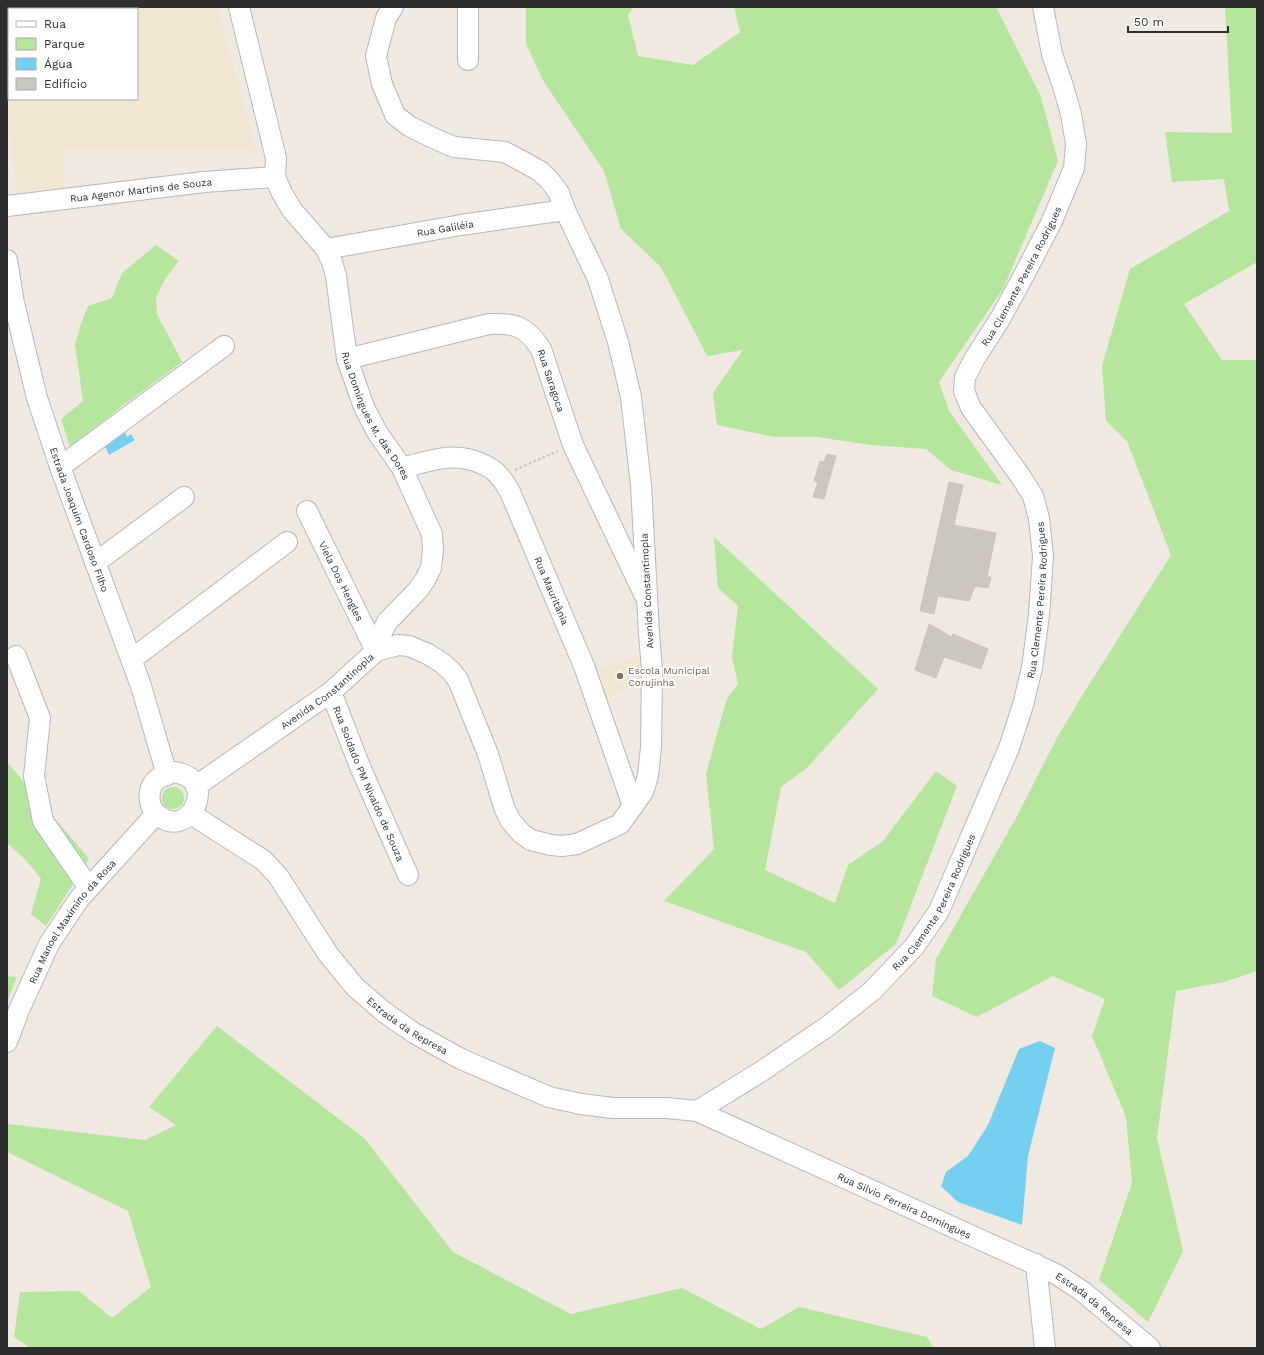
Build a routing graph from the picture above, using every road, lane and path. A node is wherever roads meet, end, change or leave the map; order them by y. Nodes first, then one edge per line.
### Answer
1 (238, 7) edge
2 (468, 7) edge
3 (1043, 7) edge
4 (384, 11) edge
5 (468, 60) dead end
6 (275, 177) junction
7 (7, 206) edge
8 (565, 210) junction
9 (326, 249) junction
10 (7, 260) edge
11 (224, 346) dead end
12 (348, 359) junction
13 (573, 444) junction
14 (60, 467) junction
15 (402, 468) junction
16 (500, 476) junction
17 (184, 497) dead end
18 (307, 511) dead end
19 (287, 542) dead end
20 (96, 563) junction
21 (647, 602) junction
22 (375, 650) junction
23 (16, 656) dead end
24 (132, 659) junction
25 (331, 692) junction
26 (167, 775) junction
27 (196, 786) junction
28 (633, 806) junction
29 (156, 814) junction
30 (191, 814) junction
31 (408, 875) dead end
32 (89, 888) junction
33 (8, 1036) edge
34 (697, 1111) junction
35 (1036, 1264) junction
36 (1045, 1348) edge
37 (1150, 1348) edge

1 - 6 street
2 - 5 street
3 - 34 street, Rua Clemente Pereira Rodrigues
4 - 8 street, Avenida Constantinopla
6 - 7 street, Rua Agenor Martins de Souza
6 - 9 street, Rua Domingues M. das Dores
8 - 9 street, Rua Galiléia
8 - 21 street, Avenida Constantinopla
9 - 12 street, Rua Domingues M. das Dores
10 - 14 street, Estrada Joaquim Cardoso Filho
11 - 14 street
12 - 13 street, Rua Saragoca
12 - 15 street, Rua Domingues M. das Dores
13 - 16 path
13 - 21 street, Rua Saragoca
14 - 20 street, Estrada Joaquim Cardoso Filho
15 - 16 street, Rua Mauritânia
15 - 22 street, Rua Domingues M. das Dores
16 - 28 street, Rua Mauritânia
17 - 20 street
18 - 22 street, Viela Dos Hengles
19 - 24 street
20 - 24 street, Estrada Joaquim Cardoso Filho
21 - 28 street, Avenida Constantinopla
22 - 25 street, Avenida Constantinopla
22 - 28 street, Avenida Constantinopla
23 - 32 street
24 - 26 street, Estrada Joaquim Cardoso Filho
25 - 27 street, Avenida Constantinopla
25 - 31 street, Rua Soldado PM Nivaldo de Souza
26 - 27 street
26 - 29 street
27 - 30 street
29 - 30 street
29 - 32 street, Rua Manoel Maximino da Rosa
30 - 34 street, Estrada da Represa
32 - 33 street, Rua Manoel Maximino da Rosa
34 - 35 street, Rua Silvio Ferreira Domingues
35 - 36 street
35 - 37 street, Estrada da Represa

